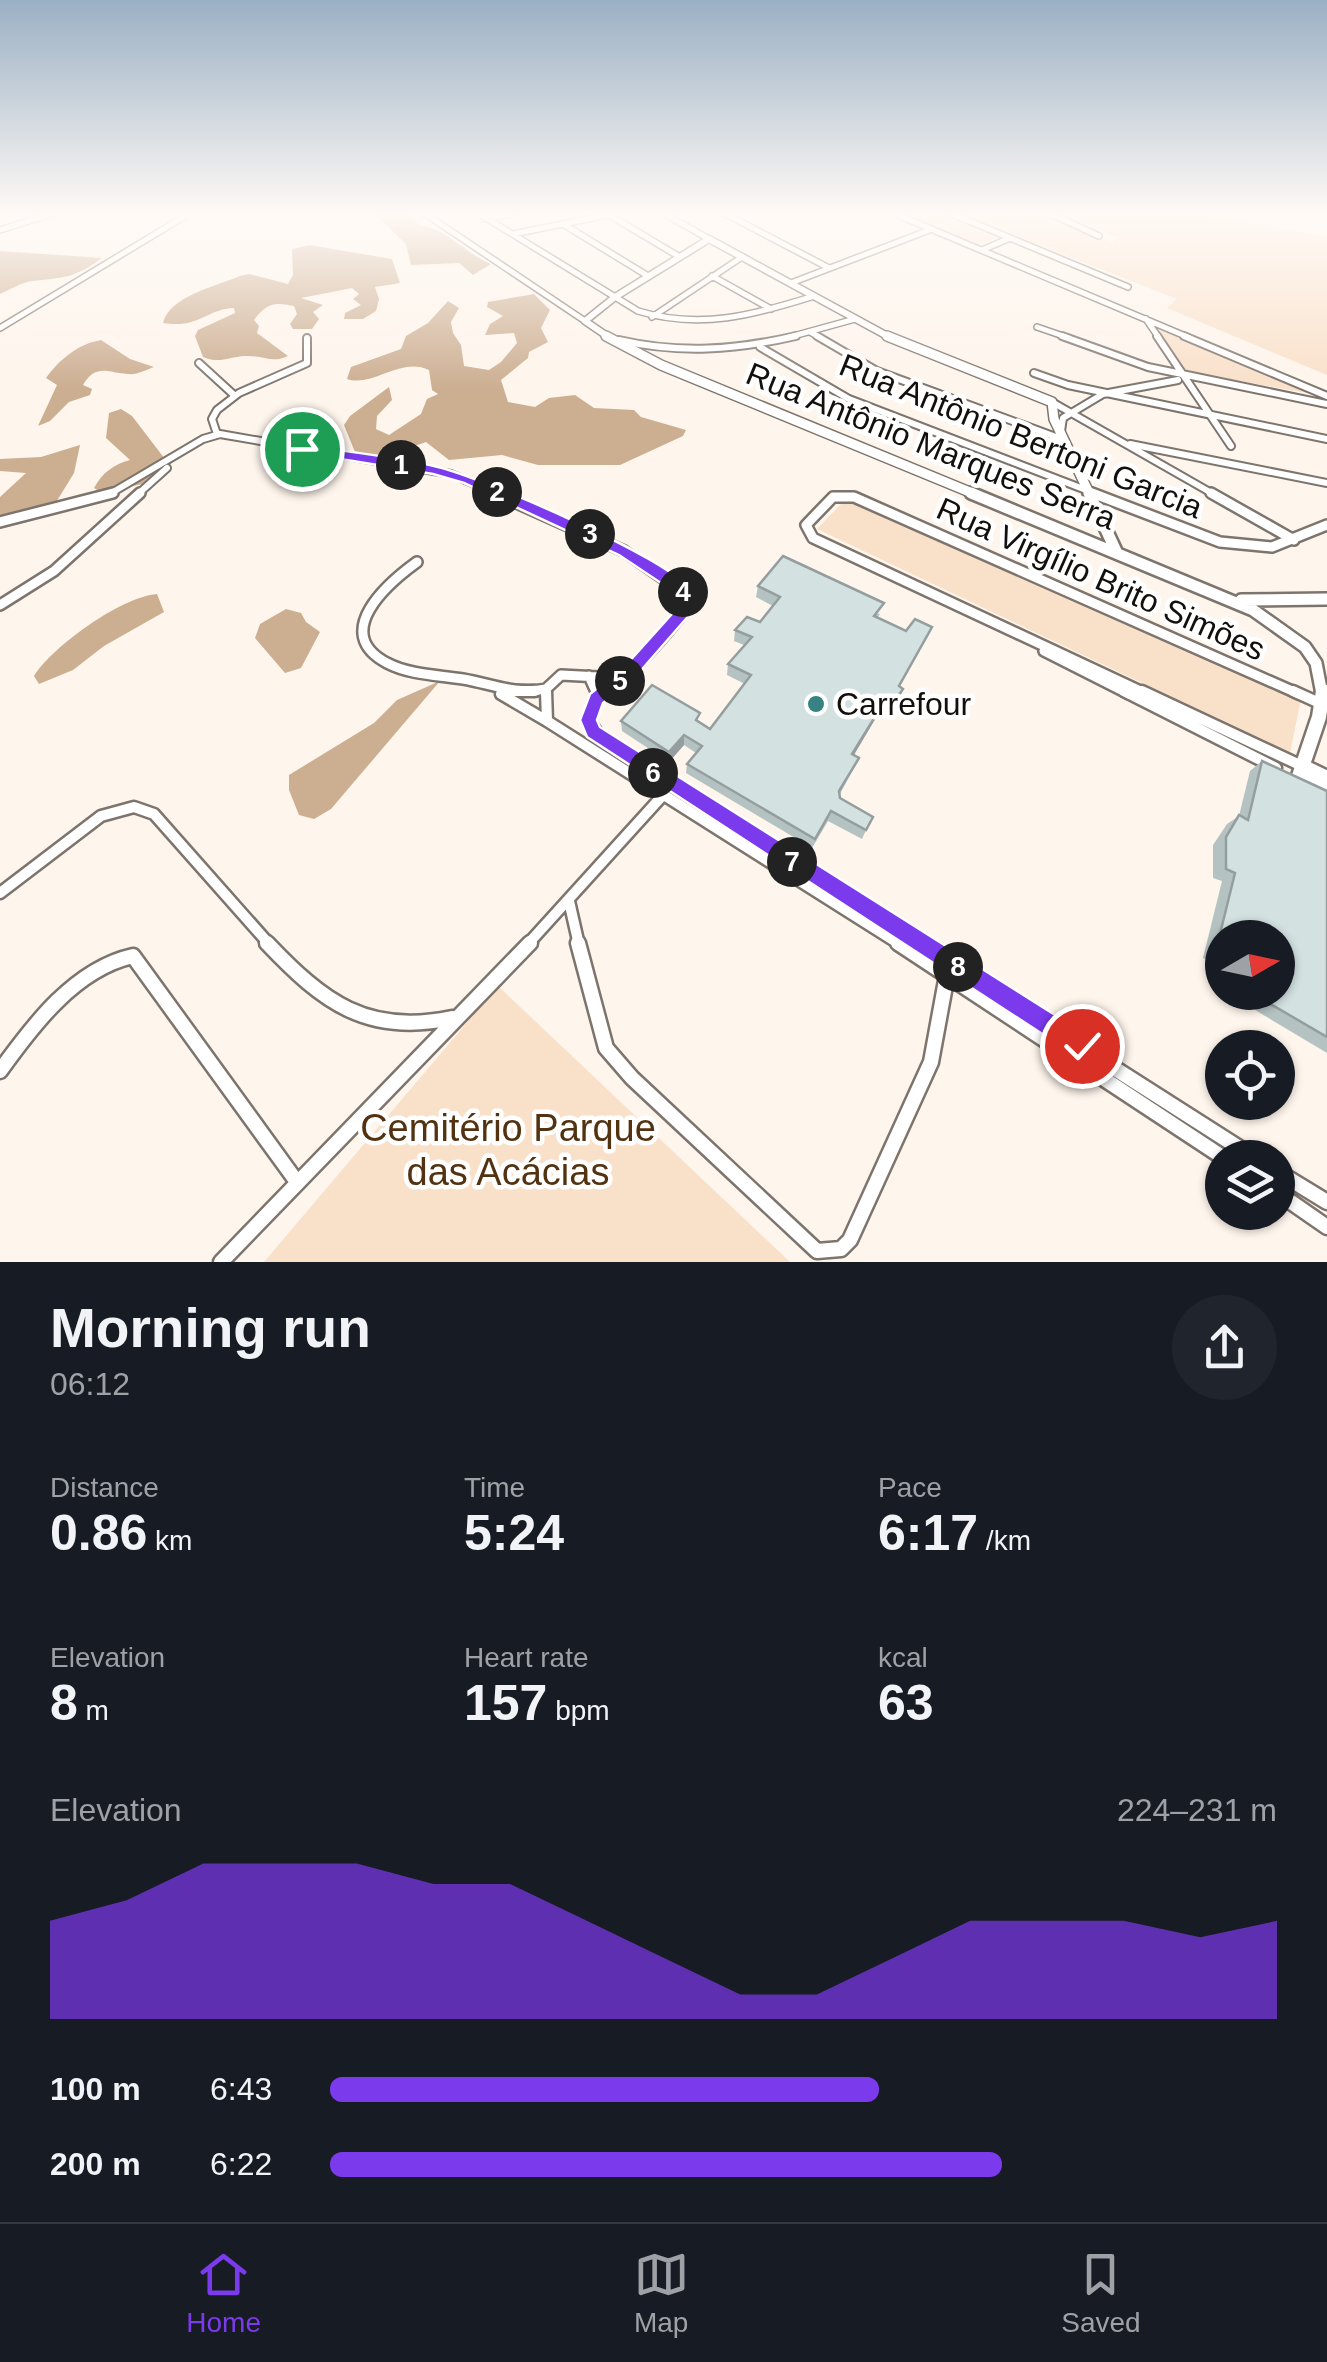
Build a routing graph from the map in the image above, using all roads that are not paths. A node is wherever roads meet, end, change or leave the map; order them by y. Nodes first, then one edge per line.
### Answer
1 (93, 272) edge
2 (509, 272) edge
3 (573, 272) edge
4 (641, 272) edge
5 (654, 272) edge
6 (718, 272) edge
7 (770, 272) edge
8 (819, 272) edge
9 (1036, 272) edge
10 (1092, 272) edge
11 (648, 276) junction
12 (712, 276) junction
13 (790, 283) junction
14 (1128, 287) dead end
15 (814, 296) junction
16 (614, 297) junction
17 (771, 309) junction
18 (1144, 316) junction
19 (652, 317) junction
20 (855, 318) junction
21 (585, 321) junction
22 (1037, 327) dead end
23 (0, 328) edge
24 (810, 332) junction
25 (607, 336) junction
26 (308, 338) dead end
27 (760, 347) junction
28 (666, 352) junction
29 (199, 363) dead end
30 (661, 365) junction
31 (1034, 373) dead end
32 (1179, 377) junction
33 (1114, 392) junction
34 (234, 395) junction
35 (1325, 395) edge
36 (1312, 400) junction
37 (1052, 402) junction
38 (1327, 404) edge
39 (1076, 414) junction
40 (1210, 416) junction
41 (1016, 422) junction
42 (1061, 433) junction
43 (216, 434) junction
44 (1327, 439) edge
45 (1123, 443) junction
46 (1231, 446) dead end
47 (1168, 451) junction
48 (180, 455) junction
49 (1166, 468) junction
50 (1081, 474) junction
51 (1054, 478) junction
52 (1327, 482) edge
53 (1089, 492) junction
54 (0, 522) edge
55 (1327, 524) edge
56 (1294, 540) junction
57 (1116, 551) junction
58 (418, 562) dead end
59 (1327, 599) edge
60 (1237, 600) junction
61 (1270, 601) junction
62 (0, 605) edge
63 (1004, 627) junction
64 (1283, 628) junction
65 (631, 670) junction
66 (589, 676) junction
67 (490, 687) junction
68 (546, 689) junction
69 (596, 699) junction
70 (1324, 704) edge
71 (547, 720) junction
72 (1220, 728) junction
73 (1240, 749) junction
74 (1300, 773) junction
75 (1327, 778) edge
76 (1327, 792) edge
77 (664, 794) junction
78 (0, 894) edge
79 (569, 900) junction
80 (947, 975) junction
81 (454, 1017) junction
82 (0, 1070) edge
83 (1227, 1140) edge
84 (1205, 1145) edge
85 (296, 1182) junction
86 (1295, 1182) edge
87 (1327, 1202) edge
88 (1295, 1204) edge
89 (1327, 1226) edge
90 (221, 1262) edge

1 - 23 street
2 - 21 street, Rua Antônio Marques Serra
3 - 16 street
4 - 11 street
5 - 11 street
6 - 12 street
7 - 13 street
8 - 13 street
9 - 18 street
10 - 14 street
11 - 16 street
12 - 17 street
12 - 19 street
13 - 15 street
15 - 17 street
15 - 20 street
16 - 19 street
16 - 21 street
17 - 19 street
18 - 32 street
18 - 35 street
20 - 24 street
20 - 37 street
21 - 25 street, Rua Antônio Marques Serra
22 - 32 street
24 - 27 street
24 - 41 street
25 - 28 street
25 - 30 street, Rua Antônio Marques Serra
26 - 34 street
27 - 28 street
27 - 51 street, Rua Antônio Bertoni Garcia
28 - 30 street
29 - 34 street
30 - 57 street, Rua Antônio Marques Serra
31 - 33 street
32 - 33 street
32 - 36 street
32 - 40 street
33 - 39 street
33 - 40 street
34 - 43 street
35 - 36 street
36 - 38 street
37 - 39 street
37 - 42 street
39 - 42 street
39 - 45 street
40 - 44 street
40 - 46 street
41 - 42 street
41 - 42 street
42 - 50 street
43 - 48 street
43 - 65 street
45 - 47 street
45 - 49 street
47 - 49 street
47 - 52 street
48 - 54 street
48 - 62 street
49 - 56 street
50 - 51 street
50 - 53 street
51 - 53 street, Rua Antônio Bertoni Garcia
53 - 56 street, Rua Antônio Bertoni Garcia
53 - 57 street
55 - 56 street, Rua Antônio Bertoni Garcia
57 - 60 street, Rua Antônio Marques Serra
58 - 67 street
59 - 61 street
60 - 61 street
60 - 64 street, Rua Antônio Marques Serra
61 - 64 street
63 - 70 street, Rua Virgílio Brito Simões
63 - 72 street
63 - 73 street
64 - 70 street, Rua Antônio Marques Serra
65 - 66 street
65 - 69 street
66 - 68 street
66 - 69 street
67 - 68 street
67 - 71 street
68 - 71 street
69 - 83 street
70 - 74 street, Rua Antônio Marques Serra
71 - 77 street
72 - 73 street
72 - 74 street
73 - 74 street
74 - 75 street
74 - 76 street
77 - 79 street
77 - 80 street
78 - 81 street
79 - 80 street
79 - 81 street
80 - 84 street
81 - 85 street
82 - 85 street
85 - 90 street
86 - 87 street
88 - 89 street

